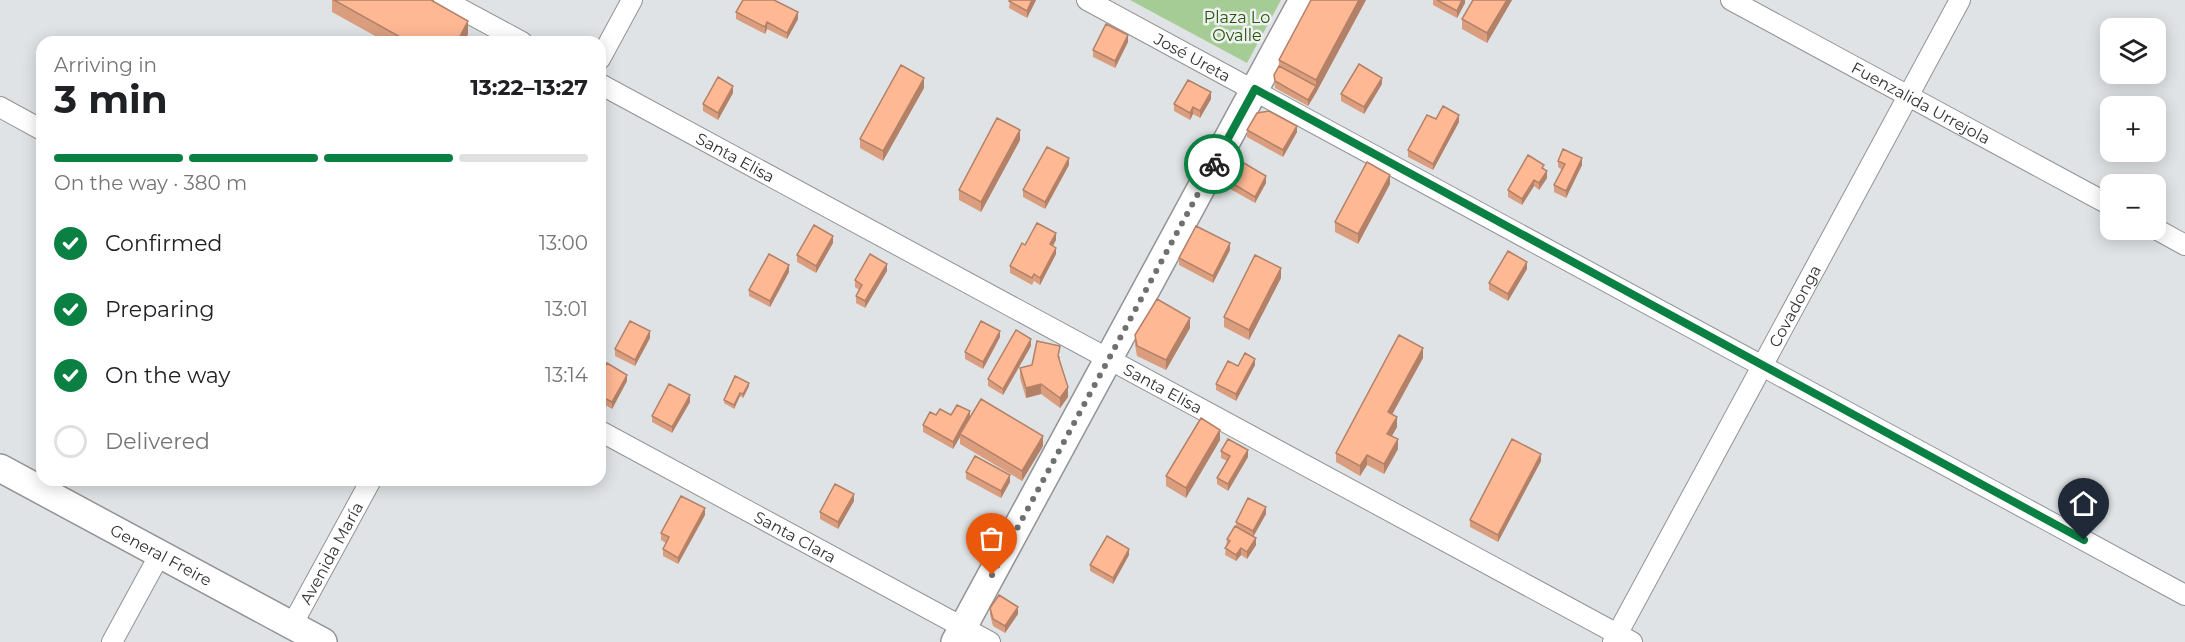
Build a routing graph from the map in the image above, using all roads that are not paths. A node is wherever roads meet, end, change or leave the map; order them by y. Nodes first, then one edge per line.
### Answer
1 (444, 0) edge
2 (632, 0) edge
3 (1087, 0) edge
4 (1303, 0) edge
5 (1731, 0) edge
6 (1960, 0) edge
7 (511, 36) edge
8 (606, 48) edge
9 (606, 87) edge
10 (1255, 89) junction
11 (1908, 95) junction
12 (0, 107) edge
13 (36, 127) edge
14 (2100, 200) edge
15 (2166, 235) edge
16 (2185, 245) edge
17 (1109, 359) junction
18 (1762, 366) junction
19 (606, 434) edge
20 (0, 468) edge
21 (368, 486) edge
22 (160, 554) junction
23 (2185, 595) edge
24 (292, 625) junction
25 (959, 635) edge
26 (1621, 639) edge
27 (112, 642) edge
28 (323, 642) edge
29 (990, 642) edge

1 - 7 street
2 - 8 street
3 - 10 street, José Ureta
4 - 10 street
5 - 11 street, Fuenzalida Urrejola
6 - 11 street, Covadonga
9 - 17 street, Santa Elisa
10 - 17 street
10 - 18 street, José Ureta
11 - 14 street, Fuenzalida Urrejola
11 - 18 street, Covadonga
12 - 13 street
15 - 16 street
17 - 25 street
17 - 26 street, Santa Elisa
18 - 23 street, José Ureta
18 - 26 street, Covadonga
19 - 25 street, Santa Clara
20 - 22 street, General Freire
21 - 24 street, Avenida María
22 - 24 street, General Freire
22 - 27 street
24 - 28 street, General Freire
25 - 29 street, Santa Clara

